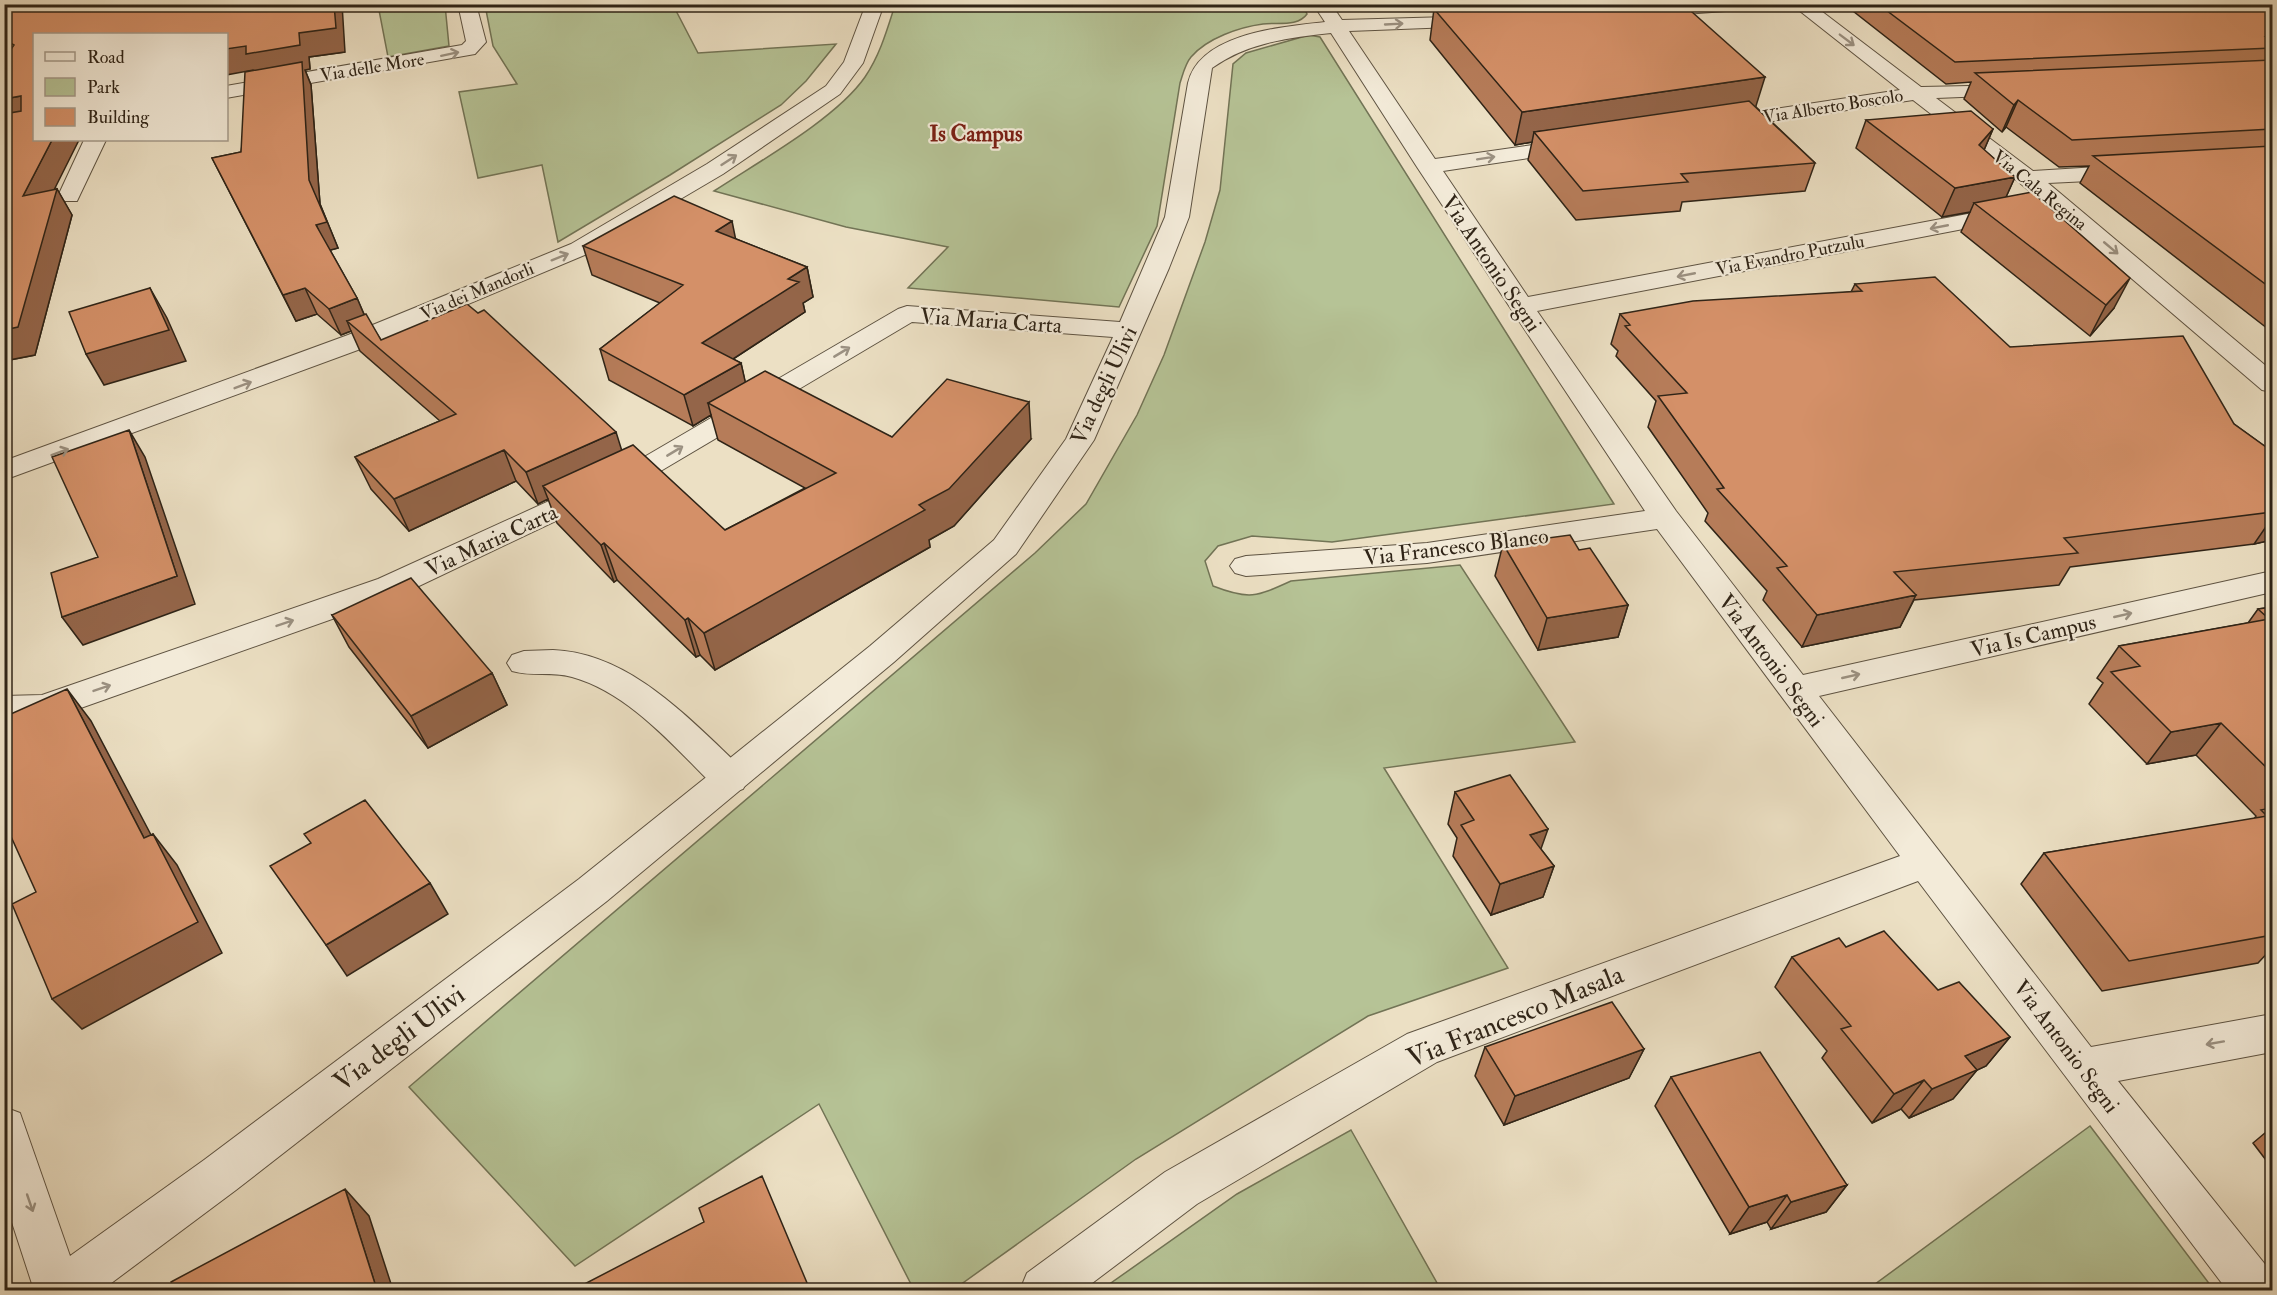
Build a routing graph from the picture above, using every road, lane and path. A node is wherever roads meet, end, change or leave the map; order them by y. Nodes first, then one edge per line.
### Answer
1 (467, 4) edge
2 (875, 4) edge
3 (1753, 4) edge
4 (1800, 4) edge
5 (1624, 12) edge
6 (1329, 16) edge
7 (1492, 19) edge
8 (2027, 88) edge
9 (228, 92) edge
10 (1918, 93) junction
11 (1698, 126) edge
12 (95, 141) edge
13 (1593, 142) edge
14 (1428, 167) junction
15 (2156, 170) edge
16 (2028, 178) junction
17 (69, 196) dead end
18 (2059, 204) junction
19 (1521, 306) junction
20 (1130, 330) junction
21 (2272, 384) edge
22 (4, 471) edge
23 (1665, 518) junction
24 (1246, 566) dead end
25 (2272, 581) edge
26 (524, 663) dead end
27 (1794, 689) junction
28 (4, 709) edge
29 (730, 779) junction
30 (1926, 861) junction
31 (2272, 1033) edge
32 (2082, 1068) junction
33 (4, 1128) edge
34 (60, 1290) edge
35 (1044, 1290) edge
36 (2256, 1290) edge

9 -> 1 street, Via delle More
22 -> 2 street, Via dei Mandorli
3 - 5 street
4 -> 10 street, Via Cala Regina
6 -> 7 street
6 - 14 street, Via Antonio Segni
6 - 20 street, Via degli Ulivi
8 - 10 street, Via Alberto Boscolo
10 - 11 street, Via Alberto Boscolo
10 - 16 street, Via Cala Regina
12 - 17 street
14 -> 13 street
14 - 19 street, Via Antonio Segni
15 - 16 street
16 - 18 street, Via Cala Regina
18 -> 19 street, Via Evandro Putzulu
18 -> 21 street, Via Cala Regina
19 - 23 street, Via Antonio Segni
28 -> 20 street, Via Maria Carta
20 - 29 street, Via degli Ulivi
23 - 24 street, Via Francesco Blanco
23 - 27 street, Via Antonio Segni
27 -> 25 street, Via Is Campus
26 - 29 street
27 - 30 street, Via Antonio Segni
29 - 34 street, Via degli Ulivi
30 - 32 street, Via Antonio Segni
30 - 35 street, Via Francesco Masala
31 -> 32 street
32 - 36 street, Via Antonio Segni
33 -> 34 street

